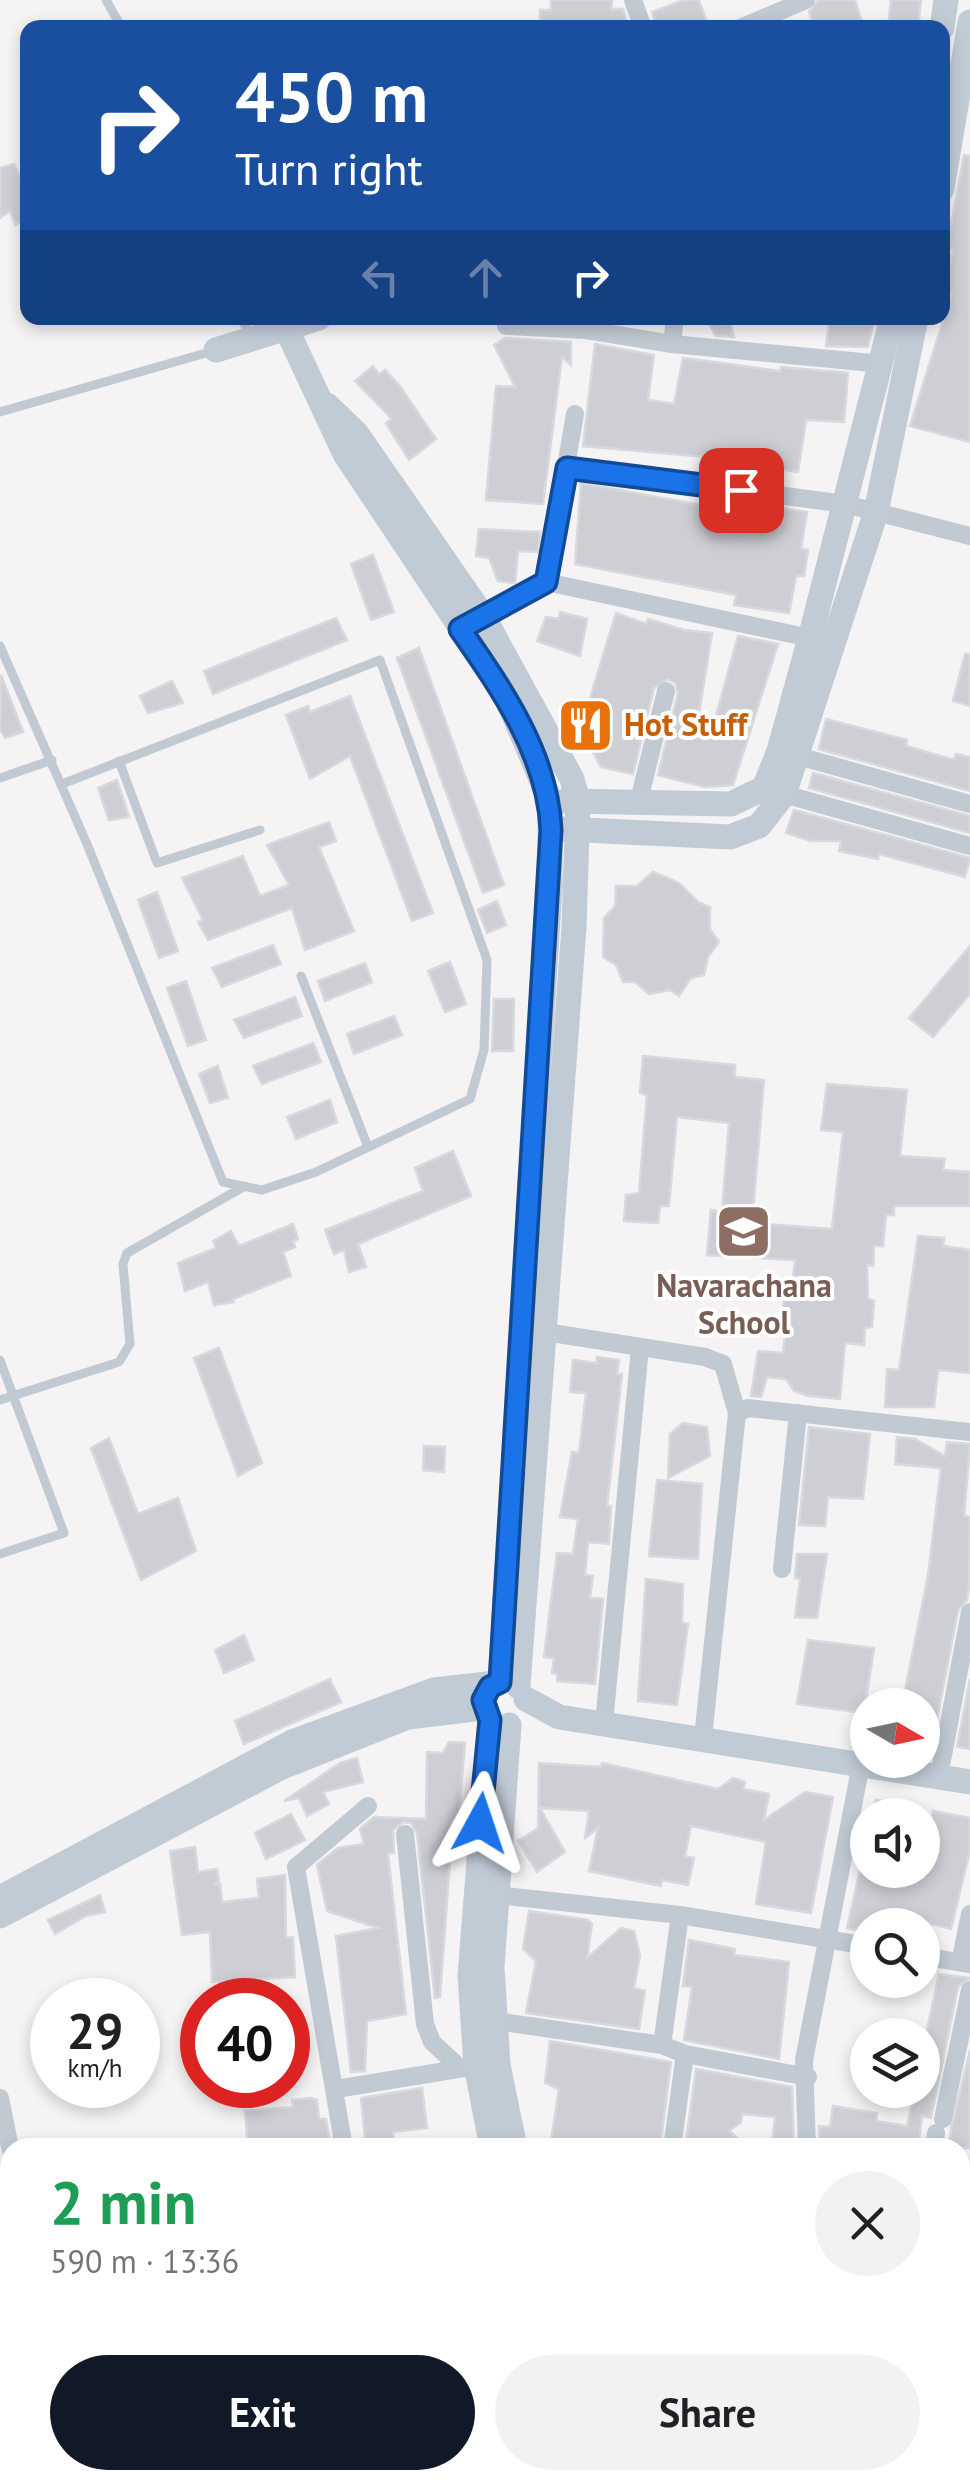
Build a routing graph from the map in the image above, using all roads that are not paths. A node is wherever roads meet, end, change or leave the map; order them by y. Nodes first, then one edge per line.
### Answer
1 (806, 0) edge
2 (759, 20) edge
3 (970, 22) edge
4 (959, 61) edge
5 (956, 120) edge
6 (950, 150) edge
7 (300, 325) edge
8 (674, 325) edge
9 (891, 325) edge
10 (915, 325) edge
11 (506, 326) dead end
12 (247, 328) edge
13 (286, 330) junction
14 (672, 344) junction
15 (216, 350) joint
16 (883, 364) junction
17 (0, 412) edge
18 (575, 414) dead end
19 (567, 468) junction
20 (845, 504) junction
21 (876, 512) junction
22 (970, 536) edge
23 (546, 582) junction
24 (472, 622) junction
25 (810, 638) junction
26 (0, 646) edge
27 (666, 691) dead end
28 (789, 754) junction
29 (52, 760) junction
30 (119, 760) junction
31 (0, 778) edge
32 (62, 784) junction
33 (774, 791) junction
34 (550, 800) junction
35 (639, 800) junction
36 (578, 801) junction
37 (970, 804) edge
38 (578, 828) junction
39 (260, 830) dead end
40 (551, 830) junction
41 (970, 846) edge
42 (301, 976) dead end
43 (368, 1147) junction
44 (245, 1186) junction
45 (540, 1220) junction
46 (544, 1332) junction
47 (640, 1348) junction
48 (0, 1360) edge
49 (13, 1396) junction
50 (0, 1400) edge
51 (736, 1413) junction
52 (798, 1414) junction
53 (970, 1432) edge
54 (0, 1554) edge
55 (782, 1569) dead end
56 (970, 1612) edge
57 (510, 1687) junction
58 (559, 1717) junction
59 (499, 1719) junction
60 (604, 1723) junction
61 (703, 1738) junction
62 (850, 1762) edge
63 (940, 1771) edge
64 (940, 1776) edge
65 (858, 1778) edge
66 (970, 1782) edge
67 (368, 1806) dead end
68 (184, 1809) junction
69 (405, 1834) dead end
70 (485, 1894) junction
71 (0, 1898) edge
72 (970, 1914) edge
73 (0, 1916) edge
74 (680, 1916) junction
75 (826, 1938) junction
76 (850, 1943) edge
77 (940, 1959) edge
78 (965, 1963) edge
79 (970, 1990) edge
80 (496, 2021) junction
81 (662, 2045) junction
82 (685, 2054) junction
83 (478, 2065) junction
84 (808, 2077) junction
85 (336, 2089) junction
86 (0, 2098) edge
87 (938, 2133) edge
88 (8, 2138) edge
89 (343, 2138) edge
90 (490, 2138) edge
91 (511, 2138) edge
92 (673, 2138) edge
93 (807, 2138) edge

1 - 2 street
3 - 4 street
4 - 5 street
5 - 6 street
7 - 13 street
8 - 14 street
9 - 16 street
10 - 21 street
11 - 14 street
12 - 13 street
12 - 15 street
13 - 24 street
14 - 16 street
15 - 17 lane
16 - 20 street
18 - 19 street
19 - 20 street
19 - 23 street
20 - 21 street
20 - 25 street
21 - 22 street
21 - 28 street
23 - 24 street
23 - 25 street
24 - 34 street
24 - 36 street
25 - 28 street
26 - 29 lane
27 - 35 street
28 - 33 street
28 - 37 street
29 - 31 lane
29 - 32 lane
30 - 32 lane
30 - 39 lane
30 - 43 lane
32 - 44 lane
33 - 35 street
33 - 38 street
33 - 41 street
34 - 36 street
34 - 40 street
35 - 36 street
36 - 38 street
38 - 40 street
38 - 45 street
40 - 45 street
42 - 43 lane
43 - 44 lane
44 - 49 lane
45 - 46 street
45 - 57 street
46 - 47 street
46 - 57 street
47 - 51 street
47 - 60 street
48 - 49 lane
49 - 50 lane
49 - 54 lane
51 - 52 street
51 - 61 street
52 - 53 street
52 - 55 street
56 - 63 street
57 - 58 street
57 - 59 street
57 - 59 street
57 - 68 street
58 - 59 street
58 - 60 street
59 - 68 street
59 - 70 street
60 - 61 street
61 - 62 street
64 - 66 street
65 - 75 street
67 - 85 street
68 - 71 street
68 - 73 street
69 - 83 street
70 - 74 street
70 - 80 street
70 - 83 street
72 - 78 street
74 - 75 street
74 - 81 street
75 - 76 street
75 - 84 street
77 - 78 street
79 - 87 street
80 - 81 street
80 - 83 street
81 - 82 street
82 - 84 street
82 - 92 street
83 - 85 street
83 - 90 street
83 - 91 street
84 - 93 street
85 - 89 street
86 - 88 street

